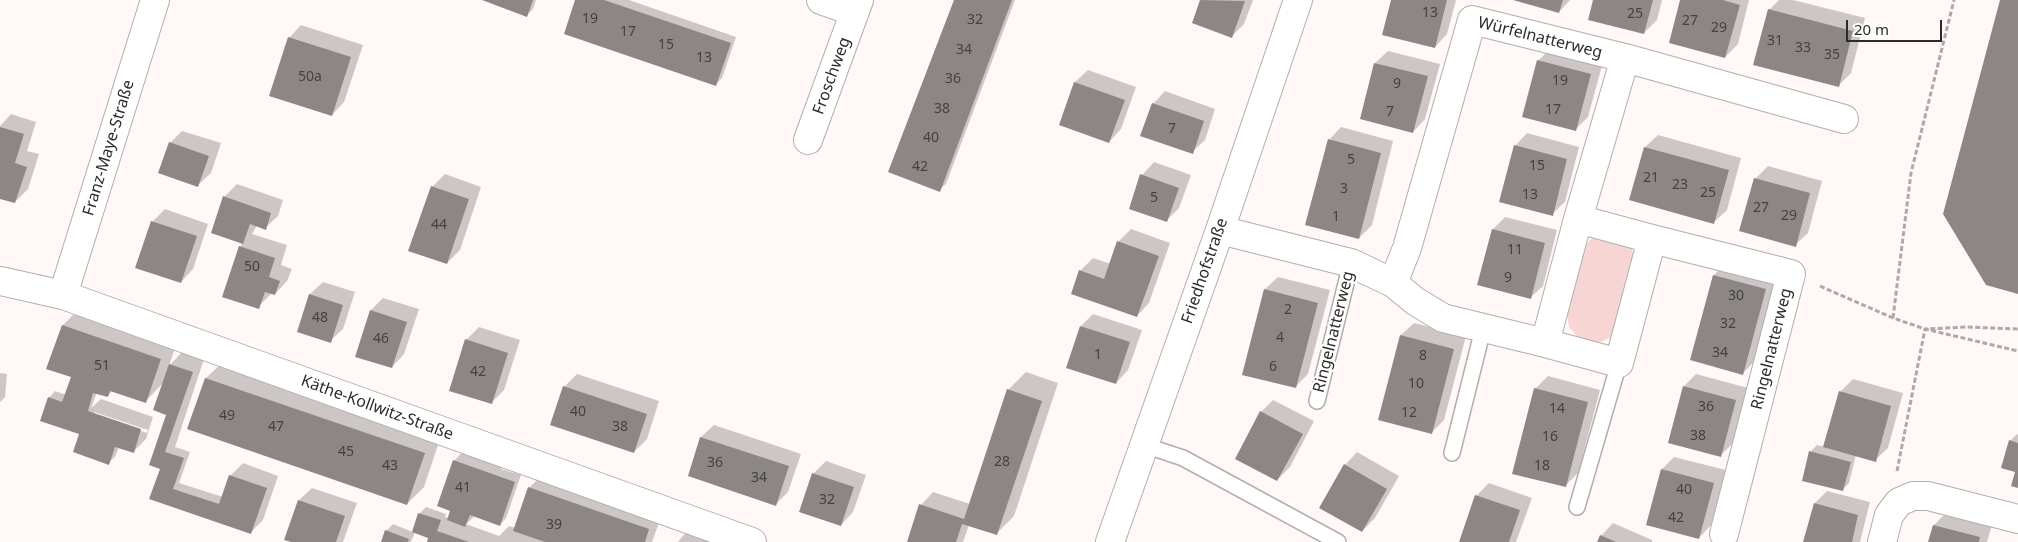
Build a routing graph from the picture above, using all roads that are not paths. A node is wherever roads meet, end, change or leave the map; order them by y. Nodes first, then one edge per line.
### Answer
1 (154, 0) edge
2 (821, 0) edge
3 (1298, 0) edge
4 (857, 6) edge
5 (1625, 58) junction
6 (1844, 119) dead end
7 (808, 140) dead end
8 (1578, 219) junction
9 (1220, 230) junction
10 (1652, 239) junction
11 (1351, 263) junction
12 (0, 281) edge
13 (1393, 283) junction
14 (63, 295) junction
15 (1483, 329) junction
16 (1545, 343) junction
17 (1619, 363) junction
18 (1317, 401) dead end
19 (1144, 446) junction
20 (1452, 453) dead end
21 (1577, 507) dead end
22 (2018, 519) edge
23 (1724, 534) dead end
24 (752, 542) edge
25 (1110, 542) edge
26 (1338, 542) edge
27 (1882, 542) edge

1 - 14 street, Franz-Maye-Straße
2 - 4 street, Froschweg
3 - 9 street, Friedhofstraße
4 - 7 street, Froschweg
5 - 6 street, Würfelnatterweg
5 - 8 street
5 - 13 street, Würfelnatterweg
8 - 10 street, Ringelnatterweg
8 - 16 street
9 - 11 street, Ringelnatterweg
9 - 19 street, Friedhofstraße
10 - 17 street
10 - 23 street, Ringelnatterweg
11 - 13 street, Ringelnatterweg
11 - 18 lane, Ringelnatterweg
12 - 14 street, Käthe-Kollwitz-Straße
13 - 15 street, Ringelnatterweg
14 - 24 street, Käthe-Kollwitz-Straße
15 - 16 street, Ringelnatterweg
15 - 20 lane
16 - 17 street, Ringelnatterweg
17 - 21 lane
19 - 25 street, Friedhofstraße
19 - 26 lane
22 - 27 street

